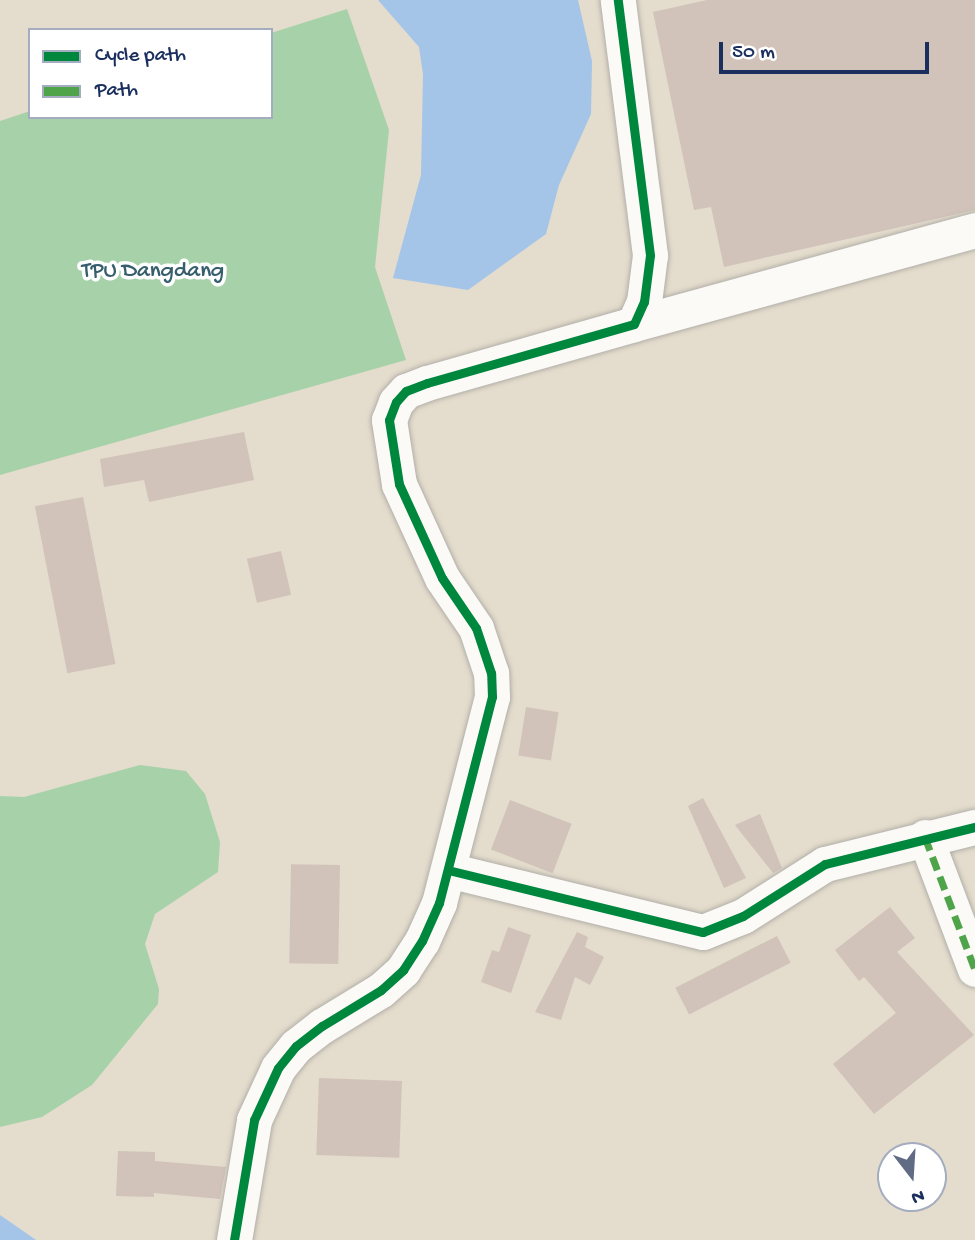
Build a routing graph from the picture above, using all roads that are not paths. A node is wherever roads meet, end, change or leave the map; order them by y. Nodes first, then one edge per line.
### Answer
1 (618, 0) edge
2 (975, 230) edge
3 (634, 324) junction
4 (975, 827) edge
5 (925, 837) junction
6 (447, 870) junction
7 (975, 969) edge
8 (234, 1240) edge

1 - 3 street
2 - 3 street
3 - 6 street
4 - 5 street
5 - 6 street
5 - 7 street
6 - 8 street

